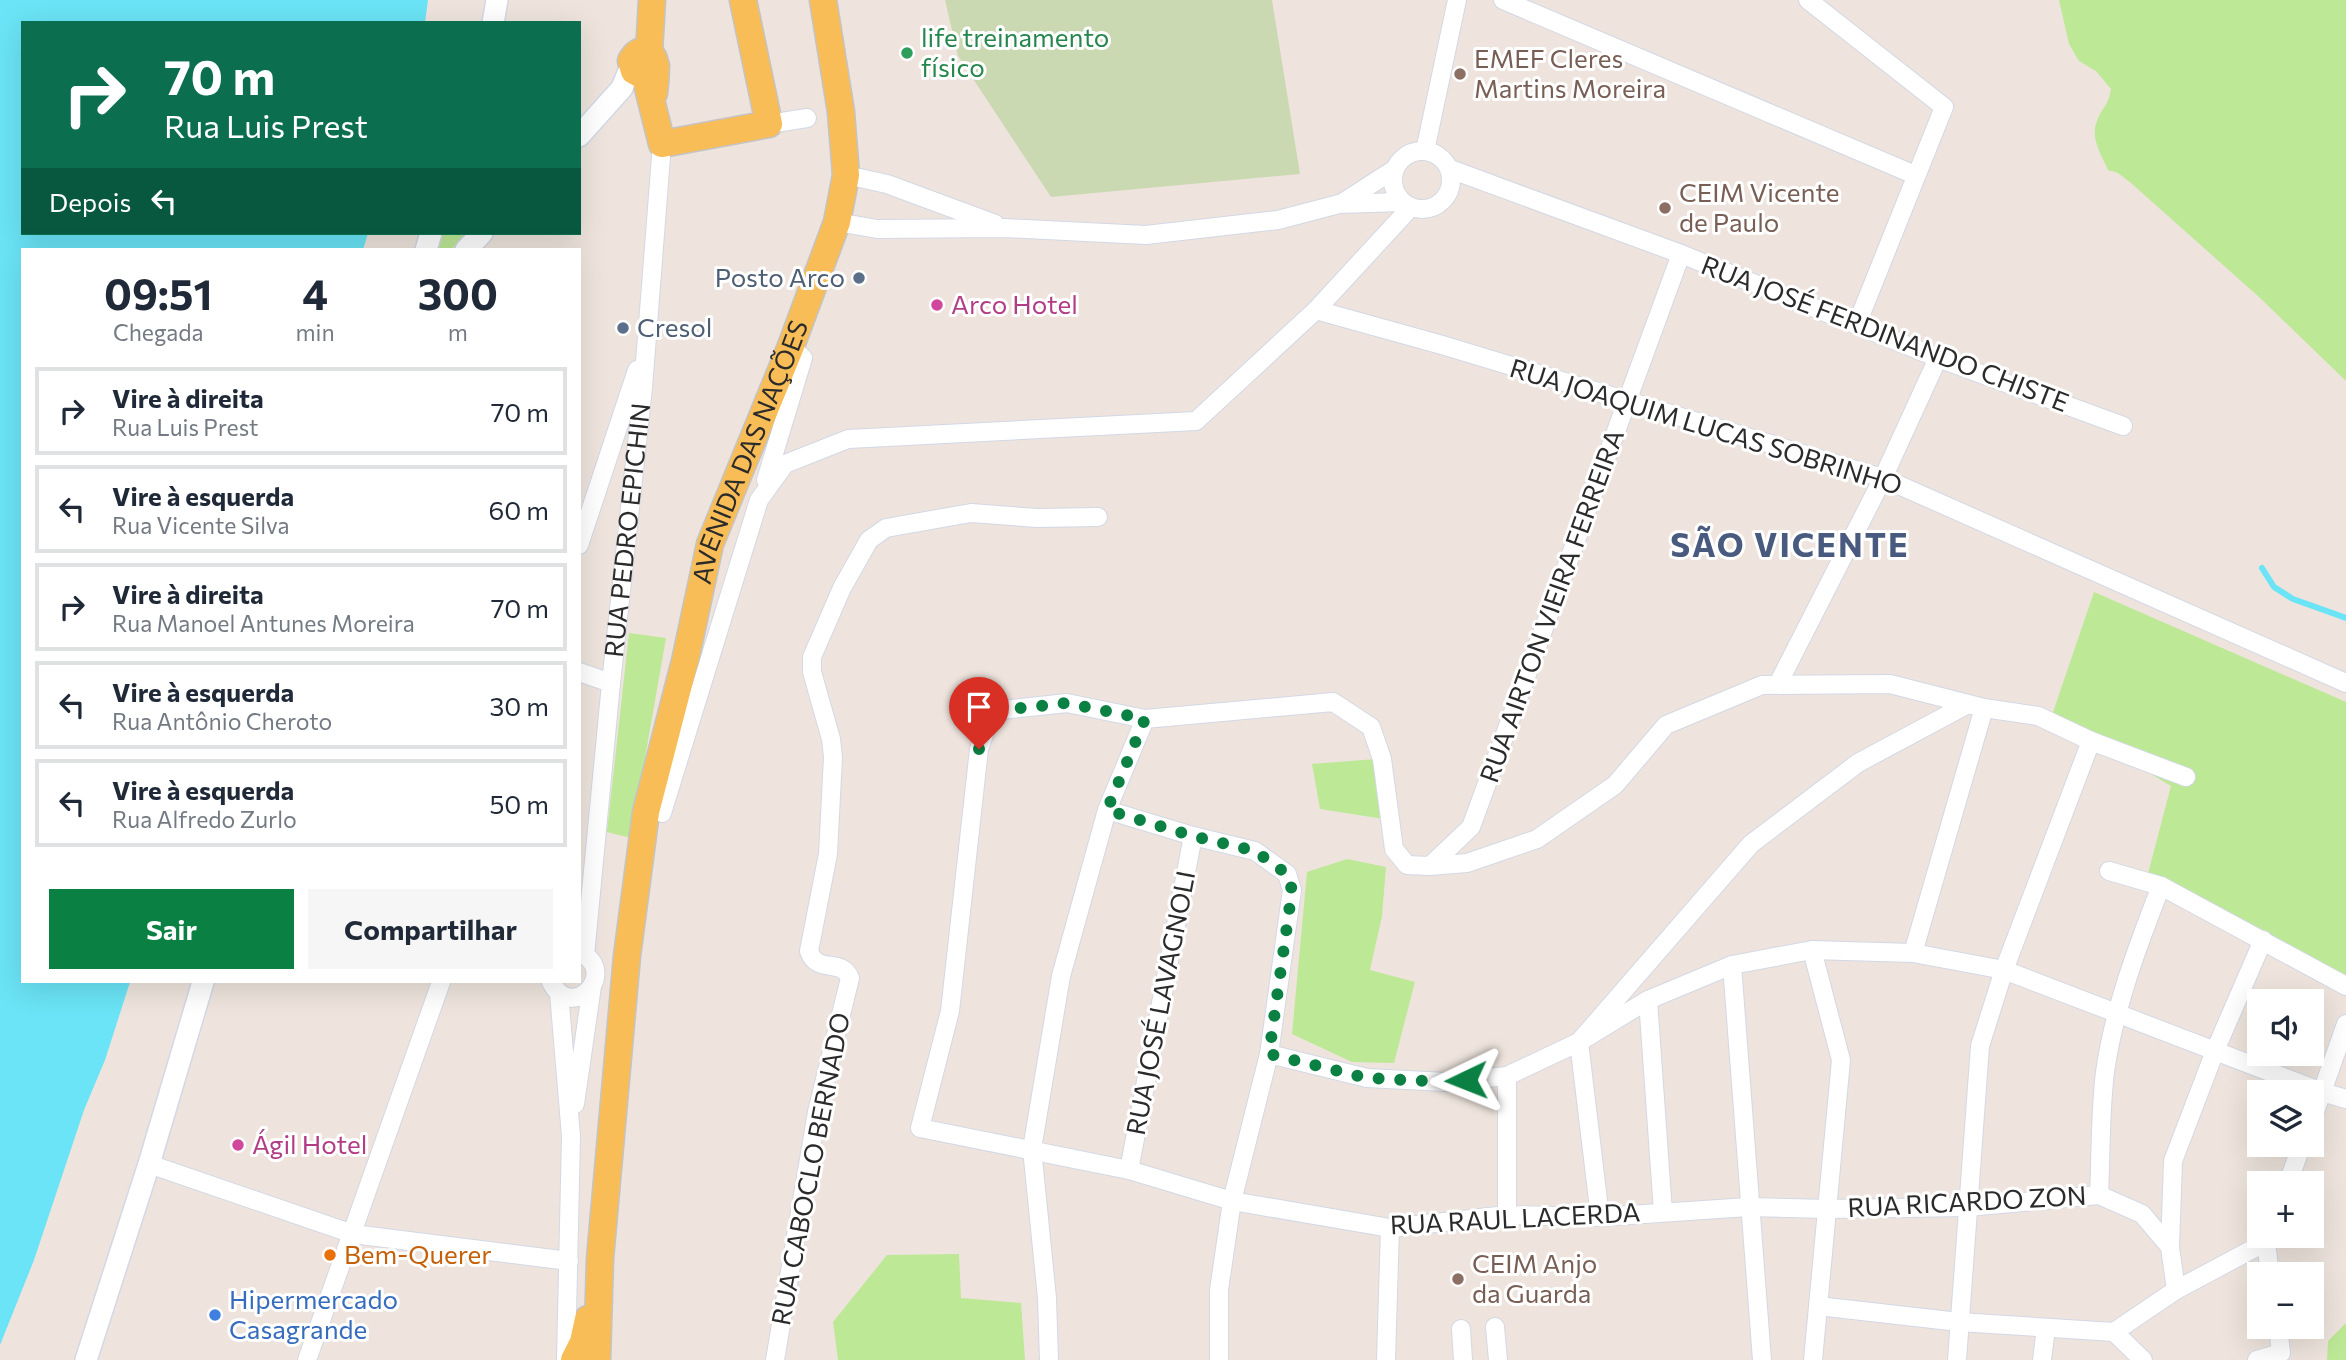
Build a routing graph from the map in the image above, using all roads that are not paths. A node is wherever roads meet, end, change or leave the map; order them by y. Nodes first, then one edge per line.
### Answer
1 (497, 0) edge
2 (652, 0) edge
3 (743, 0) edge
4 (823, 0) edge
5 (1457, 0) edge
6 (1503, 0) edge
7 (1808, 0) edge
8 (493, 21) edge
9 (641, 71) junction
10 (807, 118) dead end
11 (769, 124) junction
12 (581, 134) edge
13 (662, 144) junction
14 (1425, 151) junction
15 (1395, 169) junction
16 (1450, 169) junction
17 (846, 175) junction
18 (1915, 175) junction
19 (1339, 204) junction
20 (1407, 205) junction
21 (837, 222) junction
22 (1004, 228) junction
23 (480, 235) edge
24 (468, 248) edge
25 (1681, 254) junction
26 (1316, 310) junction
27 (1857, 324) junction
28 (791, 346) junction
29 (1938, 358) junction
30 (638, 387) junction
31 (1627, 401) junction
32 (2123, 426) dead end
33 (781, 458) junction
34 (1883, 478) junction
35 (1098, 517) dead end
36 (581, 540) edge
37 (685, 661) junction
38 (581, 673) edge
39 (2346, 682) edge
40 (611, 683) junction
41 (1778, 684) junction
42 (1976, 706) junction
43 (1145, 719) junction
44 (2091, 741) junction
45 (2186, 777) dead end
46 (1107, 810) junction
47 (662, 813) junction
48 (1193, 836) junction
49 (1430, 866) junction
50 (2109, 871) dead end
51 (2161, 886) junction
52 (2263, 940) junction
53 (1812, 950) junction
54 (582, 953) edge
55 (1913, 953) junction
56 (627, 956) junction
57 (1732, 965) junction
58 (2004, 970) junction
59 (203, 983) edge
60 (441, 983) edge
61 (592, 986) junction
62 (2346, 986) edge
63 (555, 987) edge
64 (1648, 1000) junction
65 (2118, 1013) junction
66 (2346, 1024) edge
67 (1579, 1042) junction
68 (2215, 1051) junction
69 (1269, 1054) junction
70 (1507, 1076) junction
71 (2291, 1080) edge
72 (2324, 1086) edge
73 (2324, 1093) edge
74 (2346, 1099) edge
75 (571, 1136) junction
76 (1032, 1149) junction
77 (149, 1164) junction
78 (1129, 1170) junction
79 (2099, 1195) junction
80 (1232, 1201) junction
81 (1748, 1207) junction
82 (1968, 1207) junction
83 (1827, 1209) junction
84 (1663, 1212) junction
85 (1507, 1215) junction
86 (1600, 1217) junction
87 (1390, 1228) junction
88 (353, 1234) junction
89 (2170, 1247) junction
90 (2251, 1248) edge
91 (569, 1261) junction
92 (2176, 1290) junction
93 (1818, 1306) junction
94 (1959, 1322) junction
95 (1495, 1327) dead end
96 (2046, 1328) junction
97 (1461, 1329) dead end
98 (2114, 1332) junction
99 (2279, 1339) edge
100 (578, 1354) edge
101 (86, 1360) edge
102 (307, 1360) edge
103 (775, 1360) edge
104 (1049, 1360) edge
105 (1219, 1360) edge
106 (1386, 1360) edge
107 (1463, 1360) edge
108 (1498, 1360) edge
109 (1762, 1360) edge
110 (1813, 1360) edge
111 (1957, 1360) edge
112 (2042, 1360) edge
113 (2143, 1360) edge
114 (2257, 1360) edge

1 - 8 street
2 - 9 main road, RUA PEDRO EPICHIN
3 - 11 main road
4 - 17 main road, AVENIDA DAS NAÇÕES
5 - 14 street
6 - 18 street
7 - 18 street
9 - 12 street
9 - 13 main road, RUA PEDRO EPICHIN
10 - 11 street
11 - 13 main road
13 - 30 street, RUA PEDRO EPICHIN
14 - 15 street
14 - 16 street
15 - 19 street
15 - 20 street
16 - 20 street
16 - 25 street, RUA JOSÉ FERDINANDO CHISTE
17 - 21 main road, AVENIDA DAS NAÇÕES
17 - 22 street
18 - 27 street
19 - 20 street
19 - 22 street
20 - 26 street
21 - 22 street
21 - 28 main road, AVENIDA DAS NAÇÕES
23 - 24 street
25 - 27 street, RUA JOSÉ FERDINANDO CHISTE
25 - 31 street, RUA AIRTON VIEIRA FERREIRA
26 - 31 street, RUA JOAQUIM LUCAS SOBRINHO
26 - 33 street
27 - 29 street, RUA JOSÉ FERDINANDO CHISTE
28 - 33 street
28 - 37 main road, AVENIDA DAS NAÇÕES
29 - 32 street, RUA JOSÉ FERDINANDO CHISTE
29 - 34 street
30 - 36 street
30 - 40 street, RUA PEDRO EPICHIN
31 - 34 street, RUA JOAQUIM LUCAS SOBRINHO
31 - 49 street, RUA AIRTON VIEIRA FERREIRA
33 - 47 street
34 - 39 street, RUA JOAQUIM LUCAS SOBRINHO
34 - 41 street
35 - 103 street, RUA CABOCLO BERNADO
37 - 47 main road, AVENIDA DAS NAÇÕES
37 - 56 main road, AVENIDA DAS NAÇÕES
38 - 40 street
40 - 54 street, RUA PEDRO EPICHIN
41 - 42 street
41 - 49 street
42 - 44 street
42 - 55 street
42 - 67 street
43 - 46 street
43 - 49 street
43 - 76 street, RUA RAUL LACERDA
44 - 45 street
44 - 58 street
46 - 48 street
46 - 76 street
47 - 56 main road, AVENIDA DAS NAÇÕES
48 - 69 street
48 - 78 street, RUA JOSÉ LAVAGNOLI
50 - 51 street
51 - 52 street
51 - 65 street
52 - 62 street
52 - 68 street
53 - 55 street
53 - 57 street
53 - 83 street
54 - 61 street, RUA PEDRO EPICHIN
55 - 58 street
56 - 100 main road, AVENIDA DAS NAÇÕES
57 - 64 street
57 - 81 street
58 - 65 street
58 - 82 street
59 - 77 street
60 - 88 street
61 - 63 street
61 - 75 street
63 - 75 street
64 - 67 street
64 - 84 street
65 - 68 street
65 - 79 street
66 - 72 street
67 - 70 street
67 - 86 street
68 - 71 street
68 - 89 street
69 - 70 street
69 - 80 street
70 - 85 street
73 - 74 street
75 - 91 street
76 - 78 street, RUA RAUL LACERDA
76 - 104 street
77 - 88 street
77 - 101 street
78 - 80 street, RUA RAUL LACERDA
79 - 82 street, RUA RICARDO ZON
79 - 89 street, RUA RICARDO ZON
80 - 87 street, RUA RAUL LACERDA
80 - 105 street
81 - 83 street, RUA RAUL LACERDA
81 - 84 street, RUA RAUL LACERDA
81 - 109 street
82 - 83 street, RUA RICARDO ZON
82 - 94 street
83 - 93 street
84 - 86 street, RUA RAUL LACERDA
85 - 86 street, RUA RAUL LACERDA
85 - 87 street, RUA RAUL LACERDA
87 - 106 street
88 - 91 street
88 - 102 street
89 - 92 street
90 - 92 street
91 - 100 street
92 - 98 street
93 - 94 street
93 - 110 street
94 - 96 street
94 - 111 street
95 - 108 street
96 - 98 street
96 - 112 street
97 - 107 street
98 - 113 street
99 - 114 street

